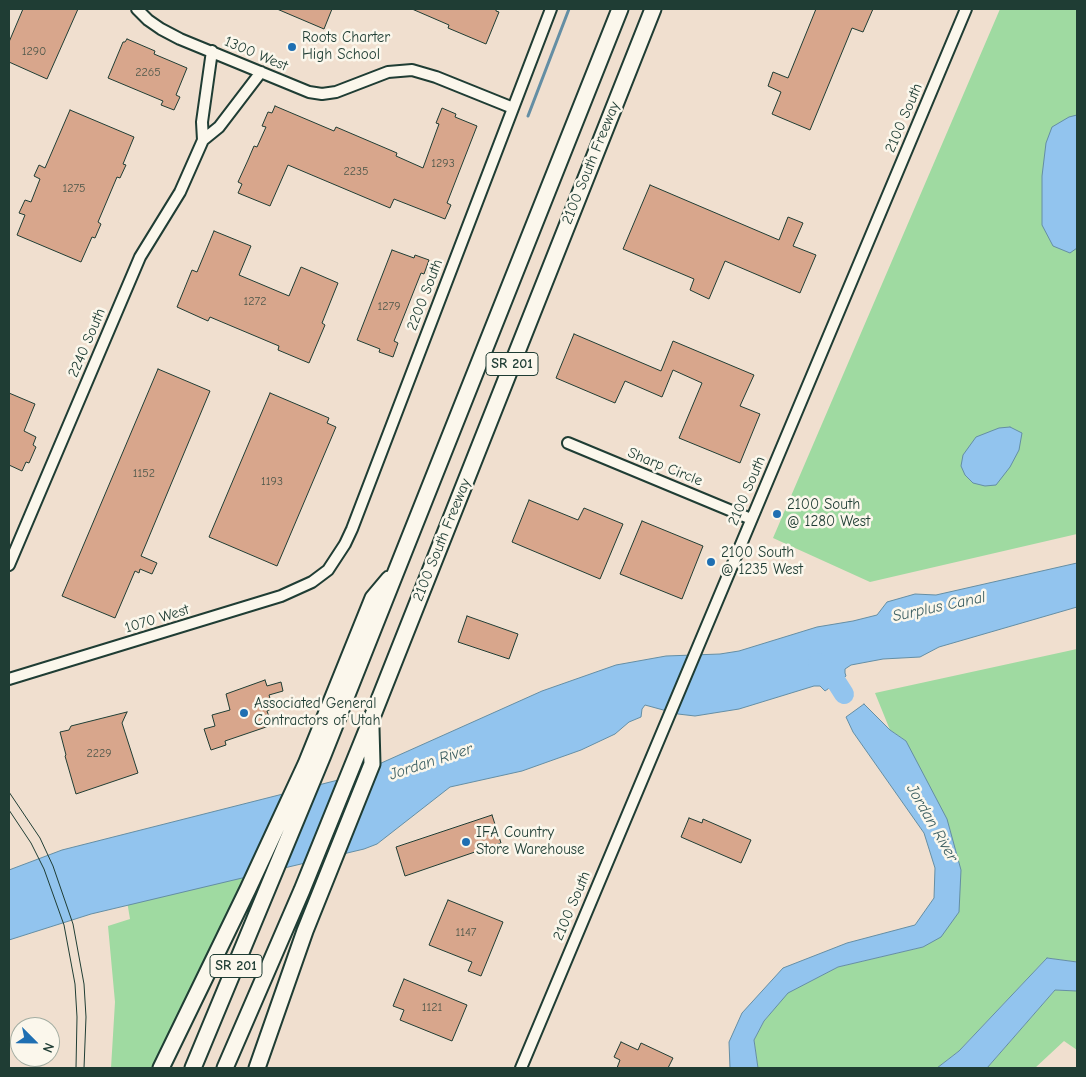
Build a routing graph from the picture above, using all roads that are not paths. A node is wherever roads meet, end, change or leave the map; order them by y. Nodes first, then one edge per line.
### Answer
1 (137, 9) edge
2 (550, 9) edge
3 (620, 9) edge
4 (653, 9) edge
5 (966, 9) edge
6 (212, 51) junction
7 (261, 72) junction
8 (513, 108) junction
9 (203, 140) junction
10 (568, 443) dead end
11 (751, 519) junction
12 (9, 564) edge
13 (398, 569) junction
14 (312, 582) joint
15 (9, 679) edge
16 (371, 720) junction
17 (161, 1068) edge
18 (193, 1068) edge
19 (225, 1068) edge
20 (257, 1068) edge
21 (521, 1068) edge

1 - 6 street, 1300 West
2 - 8 street, 2200 South
3 - 13 highway, 2100 South Freeway / SR 201
4 - 16 highway, 2100 South Freeway / SR 201
5 - 11 street, 2100 South
6 - 7 street, 1300 West
6 - 9 street, 2240 South
7 - 8 street, 1300 West
7 - 9 street, 2240 South
8 - 14 street, 2200 South
9 - 12 street, 2240 South
10 - 11 street, Sharp Circle
11 - 21 street, 2100 South
13 - 17 highway
13 - 18 highway, 2100 South Freeway / SR 201
14 - 15 street, 1070 West
16 - 19 highway, 2100 South Freeway / SR 201
16 - 20 highway

